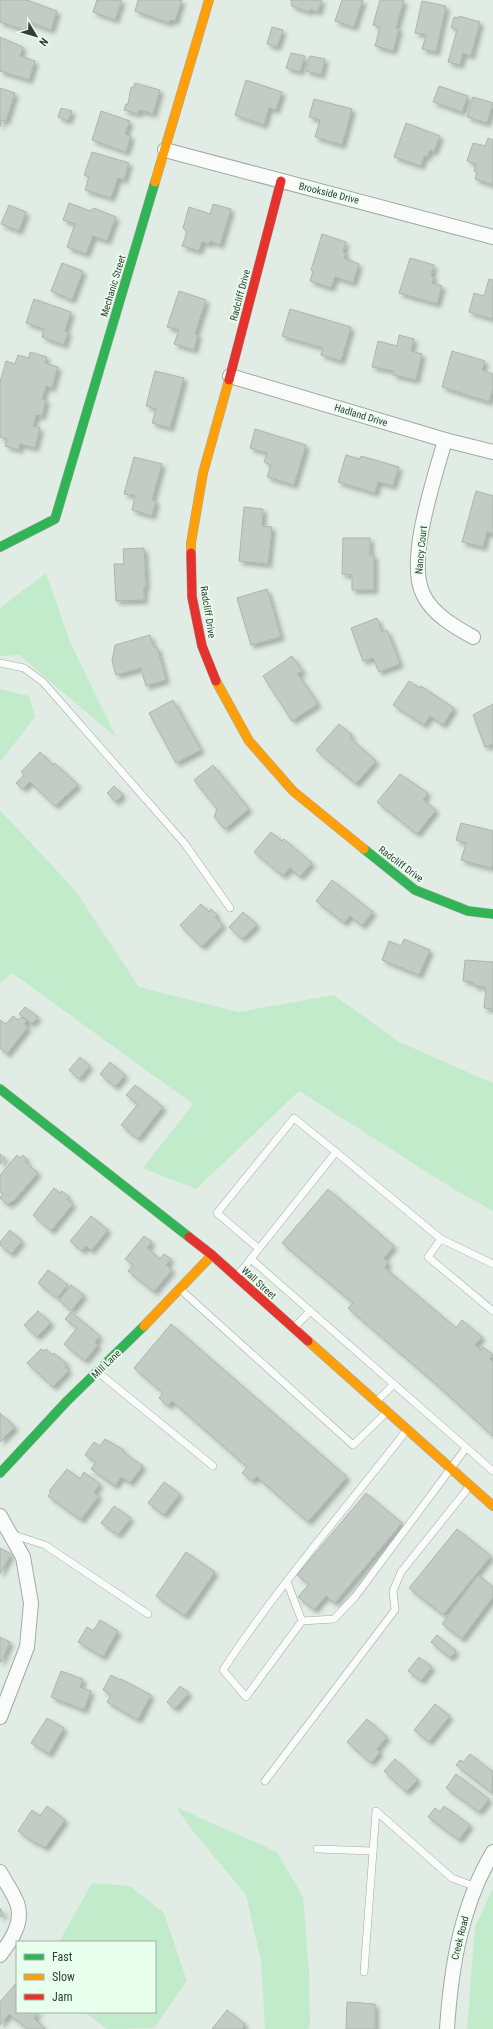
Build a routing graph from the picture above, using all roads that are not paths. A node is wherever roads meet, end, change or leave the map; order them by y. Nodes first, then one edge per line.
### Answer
1 (209, 0) edge
2 (165, 150) junction
3 (281, 181) junction
4 (493, 237) edge
5 (230, 376) junction
6 (445, 440) junction
7 (493, 452) edge
8 (0, 547) edge
9 (473, 637) dead end
10 (0, 664) edge
11 (230, 908) dead end
12 (493, 914) edge
13 (0, 1089) edge
14 (336, 1152) junction
15 (441, 1238) junction
16 (259, 1249) junction
17 (212, 1255) junction
18 (251, 1259) junction
19 (493, 1264) edge
20 (236, 1277) junction
21 (179, 1289) junction
22 (310, 1311) junction
23 (493, 1311) edge
24 (294, 1328) junction
25 (98, 1372) junction
26 (394, 1384) junction
27 (376, 1402) junction
28 (387, 1412) junction
29 (407, 1429) junction
30 (466, 1448) junction
31 (213, 1466) dead end
32 (452, 1469) junction
33 (493, 1471) edge
34 (0, 1473) edge
35 (470, 1485) junction
36 (493, 1506) edge
37 (0, 1516) edge
38 (11, 1534) junction
39 (287, 1582) junction
40 (148, 1614) dead end
41 (302, 1621) junction
42 (0, 1717) edge
43 (265, 1781) dead end
44 (317, 1849) dead end
45 (373, 1851) junction
46 (493, 1852) edge
47 (0, 1872) edge
48 (476, 1887) junction
49 (0, 1955) edge
50 (364, 1972) dead end
51 (447, 2029) edge

1 - 2 street, Mechanic Street
2 - 3 street, Brookside Drive
2 - 8 street, Mechanic Street
3 - 4 street, Brookside Drive
3 - 5 street, Radcliff Drive
5 - 6 street, Hadland Drive
5 - 12 street, Radcliff Drive
6 - 7 street, Hadland Drive
6 - 9 street, Nancy Court
10 - 11 lane
13 - 17 street, Wall Street
14 - 15 lane
14 - 16 lane
14 - 16 lane
15 - 19 lane
15 - 23 lane
16 - 18 lane
17 - 20 street, Wall Street
17 - 21 street, Mill Lane
18 - 20 lane
18 - 22 lane
20 - 24 street, Wall Street
21 - 25 street, Mill Lane
21 - 28 lane
22 - 24 lane
22 - 26 lane
24 - 27 street, Wall Street
25 - 31 lane
25 - 34 street, Mill Lane
26 - 27 lane
26 - 30 lane
27 - 28 street, Wall Street
28 - 29 street, Wall Street
29 - 32 street, Wall Street
29 - 39 lane
30 - 32 lane
30 - 33 lane
32 - 35 street, Wall Street
32 - 41 lane
35 - 36 street, Wall Street
35 - 43 lane
37 - 38 street
38 - 40 lane
38 - 42 street
39 - 41 lane
39 - 41 lane
44 - 45 lane
45 - 48 lane
45 - 50 lane
46 - 48 street, Creek Road
47 - 49 street
48 - 51 street, Creek Road

